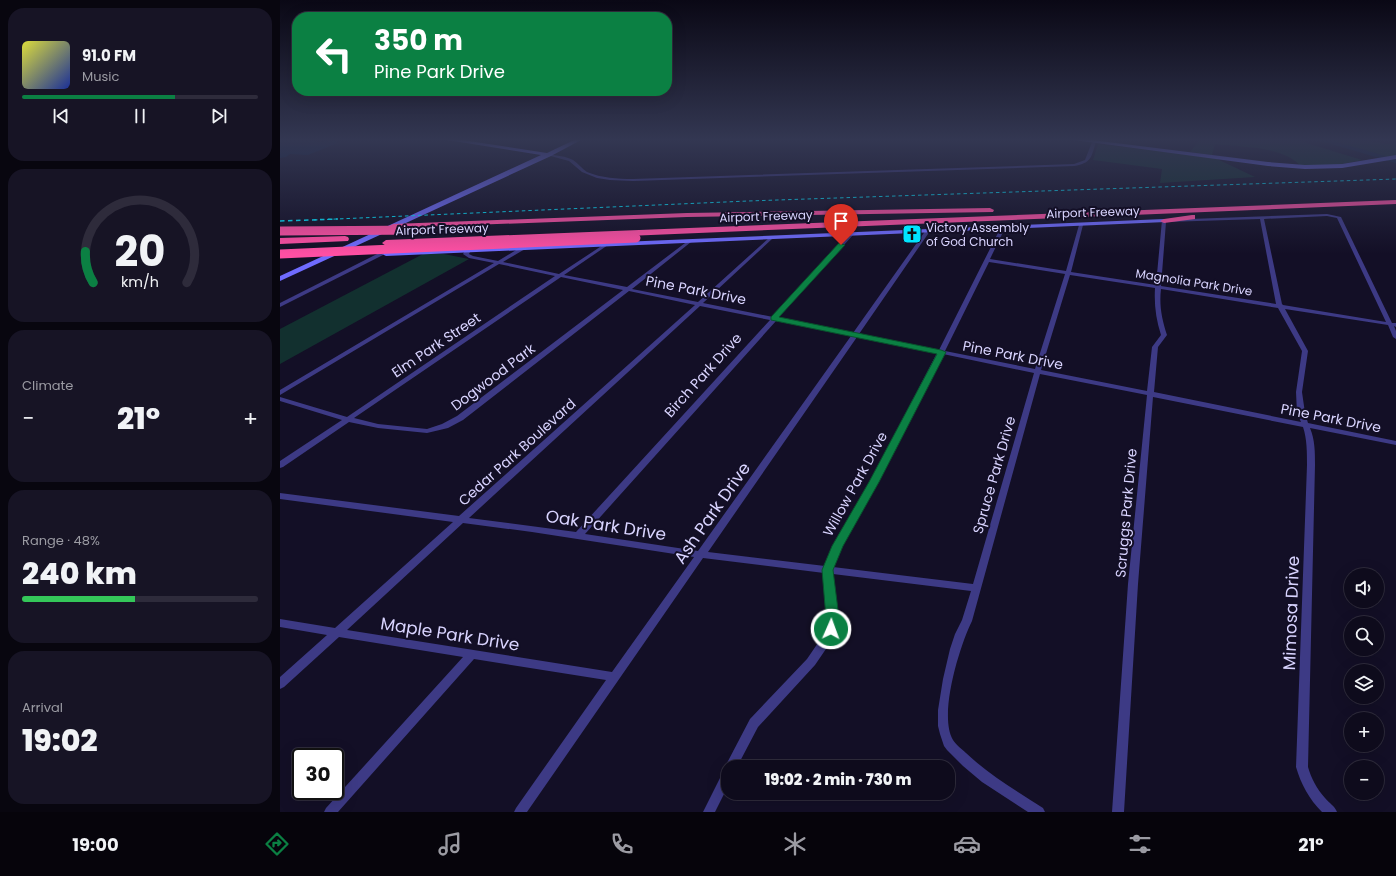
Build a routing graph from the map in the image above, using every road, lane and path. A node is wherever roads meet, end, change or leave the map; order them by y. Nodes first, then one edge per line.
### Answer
1 (499, 178) edge
2 (609, 178) edge
3 (695, 178) edge
4 (1396, 196) edge
5 (1396, 202) edge
6 (1344, 204) junction
7 (1035, 211) junction
8 (1262, 218) junction
9 (788, 221) junction
10 (1164, 221) junction
11 (850, 224) junction
12 (1081, 225) junction
13 (397, 226) junction
14 (1003, 228) junction
15 (280, 231) edge
16 (928, 231) junction
17 (851, 234) junction
18 (770, 238) junction
19 (280, 241) edge
20 (689, 241) junction
21 (606, 244) junction
22 (280, 248) edge
23 (523, 248) junction
24 (468, 250) junction
25 (280, 254) edge
26 (381, 254) junction
27 (327, 256) junction
28 (336, 256) junction
29 (280, 258) edge
30 (988, 260) junction
31 (500, 262) junction
32 (1068, 272) junction
33 (562, 275) junction
34 (280, 280) edge
35 (1159, 287) junction
36 (628, 289) junction
37 (700, 304) junction
38 (280, 305) edge
39 (1280, 307) junction
40 (774, 318) junction
41 (1389, 324) junction
42 (1396, 325) edge
43 (855, 335) junction
44 (1396, 337) edge
45 (941, 352) junction
46 (1037, 372) junction
47 (280, 393) edge
48 (1150, 394) junction
49 (280, 399) edge
50 (347, 419) junction
51 (1305, 425) junction
52 (1396, 443) edge
53 (280, 464) edge
54 (280, 496) edge
55 (460, 521) junction
56 (578, 536) junction
57 (702, 555) junction
58 (828, 570) junction
59 (976, 588) junction
60 (280, 623) edge
61 (338, 632) junction
62 (472, 654) junction
63 (614, 677) junction
64 (280, 684) edge
65 (735, 760) edge
66 (721, 787) edge
67 (330, 812) edge
68 (520, 812) edge
69 (708, 812) edge
70 (1039, 812) edge
71 (1118, 812) edge
72 (1331, 812) edge

1 - 13 main road
2 - 3 street
4 - 7 highway, Airport Freeway
5 - 6 highway, Airport Freeway
6 - 10 highway
6 - 11 highway, Airport Freeway
7 - 9 highway, Airport Freeway
7 - 13 highway
8 - 10 street
8 - 39 street, Mimosa Drive
8 - 41 street
9 - 15 highway, bridge
9 - 19 highway, Airport Freeway
10 - 12 main road, Airport Freeway
10 - 35 street, Scruggs Park Drive
11 - 22 highway, Airport Freeway
11 - 25 highway, bridge
12 - 14 main road, Airport Freeway
12 - 32 street, Spruce Park Drive
13 - 15 main road, Airport Freeway
13 - 27 main road
13 - 28 main road
14 - 16 main road, Airport Freeway
14 - 30 street, Willow Park Drive
16 - 17 main road, Airport Freeway
16 - 43 street, Ash Park Drive
17 - 18 main road, Airport Freeway
17 - 40 street, Birch Park Drive
18 - 20 main road, Airport Freeway
18 - 37 street, Cedar Park Boulevard
20 - 21 main road, Airport Freeway
20 - 36 street, Dogwood Park
21 - 23 main road, Airport Freeway
21 - 33 street, Elm Park Street
23 - 24 main road, Airport Freeway
23 - 31 street
24 - 26 main road, Airport Freeway
24 - 31 street, Pine Park Drive
26 - 28 main road, Airport Freeway
26 - 38 street
27 - 28 main road, Airport Freeway
27 - 29 main road, Airport Freeway
27 - 34 main road
28 - 34 main road
30 - 32 street, Magnolia Park Drive
30 - 45 street, Willow Park Drive
31 - 33 street, Pine Park Drive
31 - 47 street
32 - 35 street, Magnolia Park Drive
32 - 46 street, Spruce Park Drive
33 - 36 street, Pine Park Drive
33 - 50 street, Elm Park Street
35 - 39 street, Magnolia Park Drive
35 - 48 street, Scruggs Park Drive
36 - 37 street, Pine Park Drive
36 - 50 street, Dogwood Park
37 - 40 street, Pine Park Drive
37 - 55 street, Cedar Park Boulevard
39 - 41 street, Magnolia Park Drive
39 - 51 street, Mimosa Drive
40 - 43 street, Pine Park Drive
40 - 56 street, Birch Park Drive
41 - 42 street, Magnolia Park Drive
41 - 44 street
43 - 45 street, Pine Park Drive
43 - 57 street, Ash Park Drive
45 - 46 street, Pine Park Drive
45 - 58 street, Willow Park Drive
46 - 48 street, Pine Park Drive
46 - 59 street, Spruce Park Drive
48 - 51 street, Pine Park Drive
48 - 71 street, Scruggs Park Drive
49 - 50 street, Dogwood Park
50 - 53 street, Elm Park Street
51 - 52 street, Pine Park Drive
51 - 72 street, Mimosa Drive
54 - 55 street, Oak Park Drive
55 - 56 street, Oak Park Drive
55 - 61 street, Cedar Park Boulevard
56 - 57 street, Oak Park Drive
57 - 58 street, Oak Park Drive
57 - 63 street, Ash Park Drive
58 - 59 street, Oak Park Drive
58 - 65 street, Willow Park Drive
59 - 70 street, Spruce Park Drive
60 - 61 street, Maple Park Drive
61 - 62 street, Maple Park Drive
61 - 64 street, Cedar Park Boulevard
62 - 63 street, Maple Park Drive
62 - 67 street
63 - 68 street, Ash Park Drive
66 - 69 street

